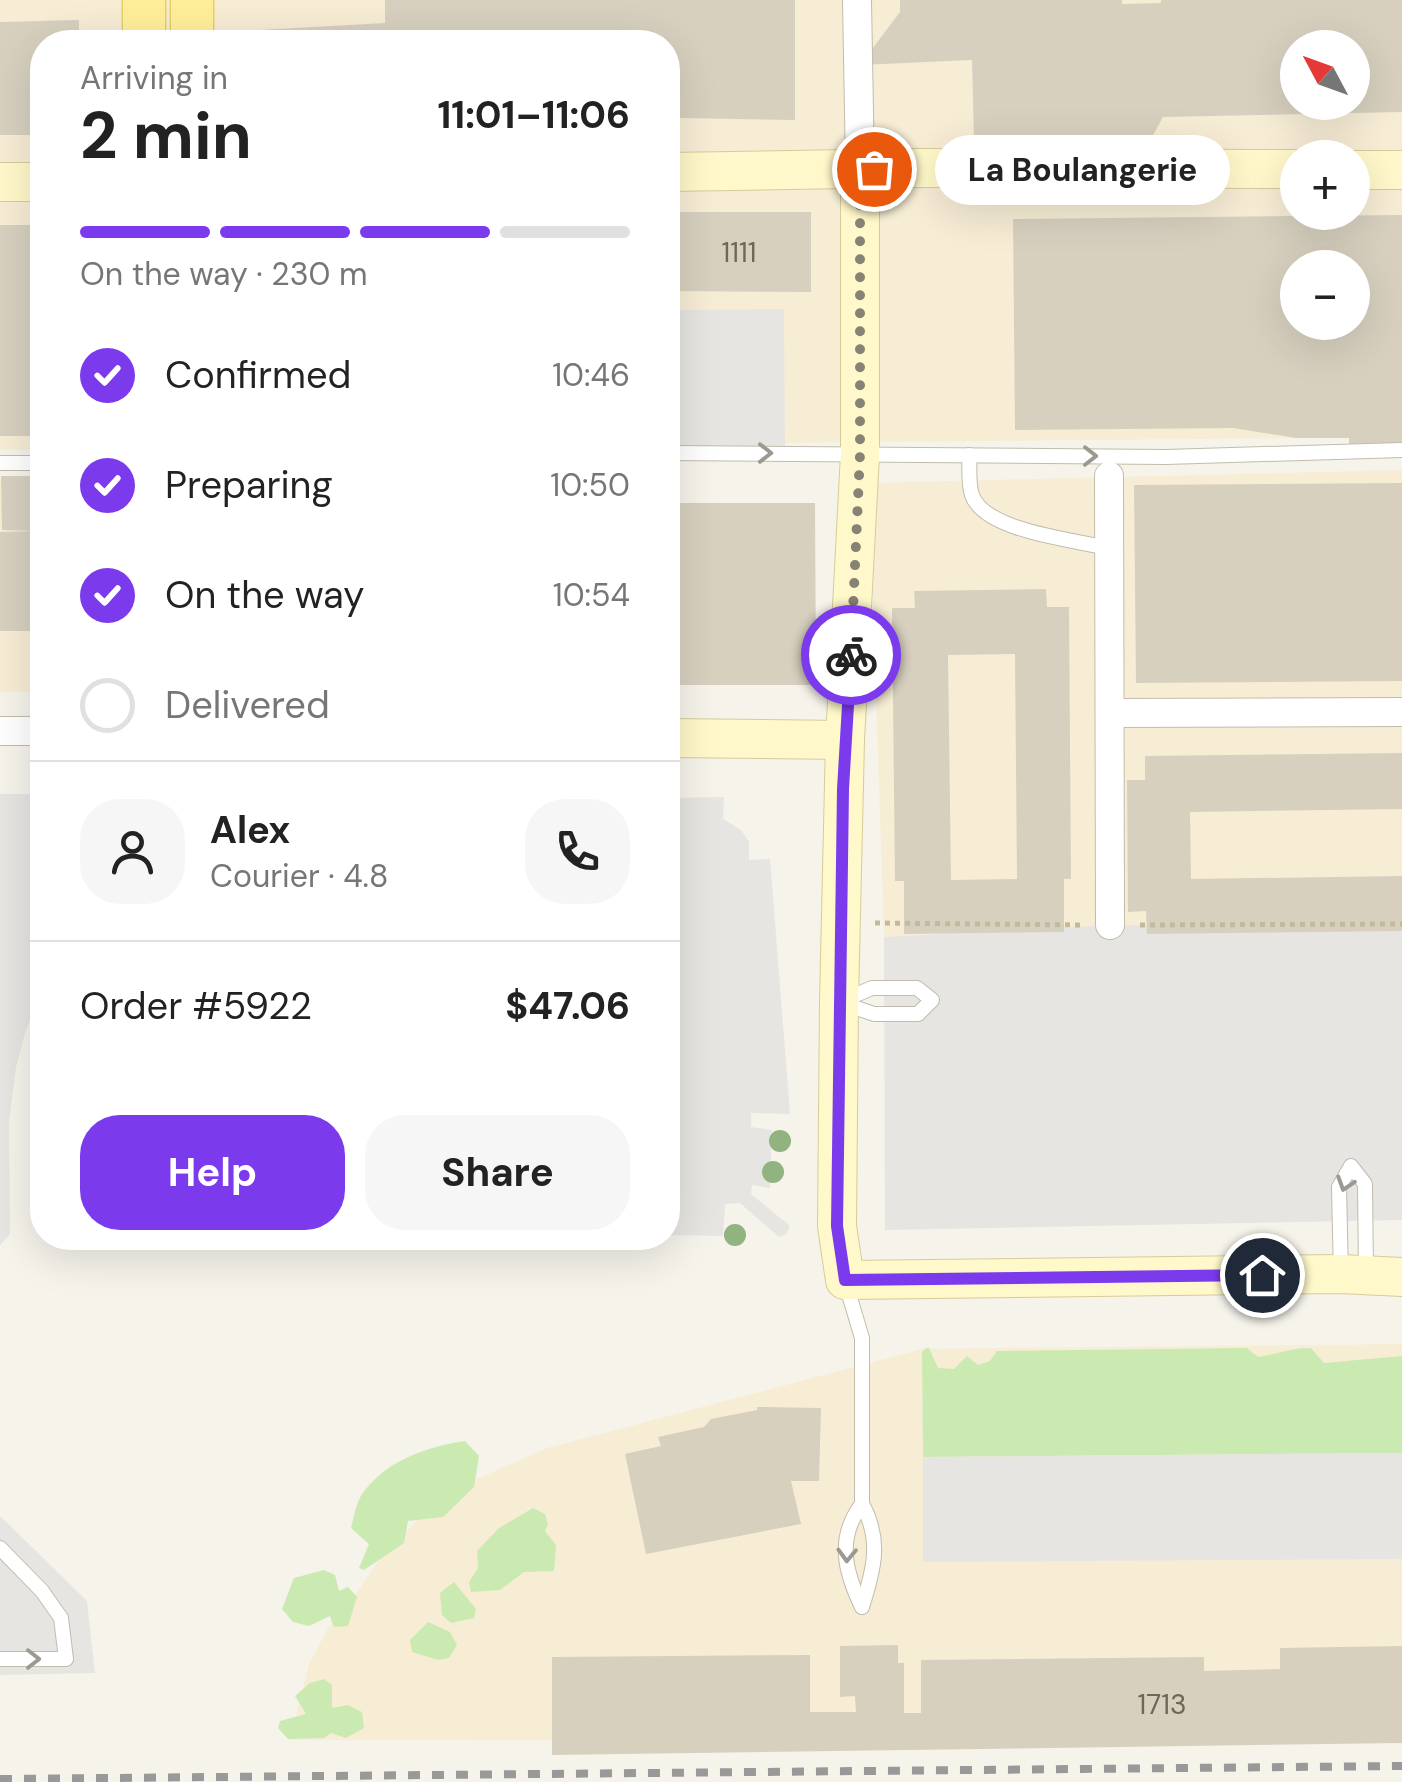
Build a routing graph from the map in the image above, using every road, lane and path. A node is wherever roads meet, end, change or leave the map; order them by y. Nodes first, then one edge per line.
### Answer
1 (144, 0) edge
2 (192, 0) edge
3 (857, 0) edge
4 (144, 30) edge
5 (192, 30) edge
6 (860, 169) junction
7 (1280, 169) edge
8 (1370, 170) edge
9 (1402, 170) edge
10 (680, 172) edge
11 (0, 182) edge
12 (30, 182) edge
13 (1402, 450) edge
14 (680, 453) edge
15 (860, 454) junction
16 (969, 456) junction
17 (0, 463) edge
18 (30, 463) edge
19 (1109, 476) dead end
20 (1108, 548) junction
21 (1402, 712) edge
22 (1111, 713) junction
23 (0, 730) edge
24 (30, 731) edge
25 (680, 738) edge
26 (844, 740) junction
27 (1110, 925) dead end
28 (840, 1002) junction
29 (1370, 1275) edge
30 (845, 1280) junction
31 (862, 1504) junction
32 (0, 1548) edge
33 (0, 1660) edge

1 - 4 main road
2 - 5 main road
3 - 6 street
6 - 7 street
6 - 10 street
6 - 15 street
8 - 9 street
11 - 12 street
16 -> 13 lane
14 -> 15 lane
15 - 16 lane
15 - 26 street
16 - 20 lane
17 - 18 lane
19 - 20 street
20 - 22 street
21 - 22 street
22 - 27 street
23 - 24 street
25 - 26 street
26 - 28 street
28 - 28 lane
28 - 30 street
29 -> 29 lane
29 - 30 street
30 - 31 lane
31 -> 31 lane
33 -> 32 lane

